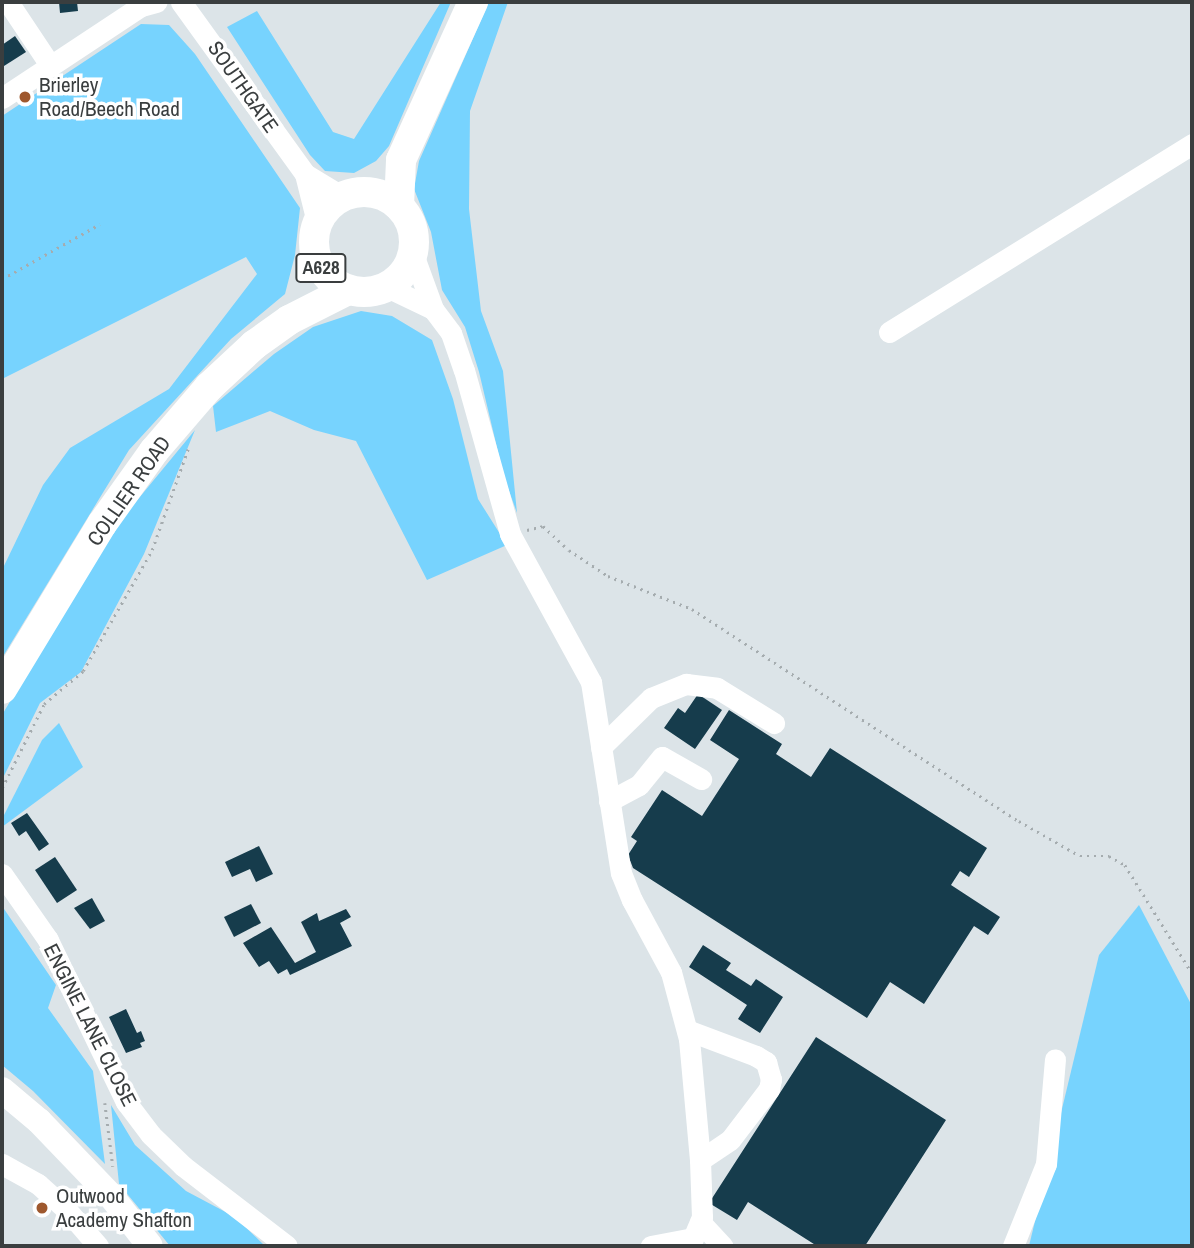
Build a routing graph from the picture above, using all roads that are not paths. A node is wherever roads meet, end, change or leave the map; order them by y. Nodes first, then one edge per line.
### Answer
1 (8, 2) edge
2 (156, 2) edge
3 (181, 2) edge
4 (473, 2) edge
5 (50, 65) junction
6 (2, 98) edge
7 (1192, 144) edge
8 (401, 160) junction
9 (304, 174) junction
10 (350, 194) junction
11 (399, 206) junction
12 (317, 222) junction
13 (413, 254) junction
14 (321, 268) junction
15 (387, 287) junction
16 (348, 290) junction
17 (433, 309) junction
18 (289, 320) junction
19 (889, 332) dead end
20 (2, 689) edge
21 (774, 723) dead end
22 (601, 747) junction
23 (701, 779) dead end
24 (609, 801) junction
25 (2, 874) edge
26 (687, 1030) junction
27 (1055, 1059) dead end
28 (2, 1090) edge
29 (701, 1160) junction
30 (2, 1164) edge
31 (700, 1222) junction
32 (98, 1246) edge
33 (150, 1246) edge
34 (287, 1246) edge
35 (651, 1246) edge
36 (722, 1246) edge
37 (1013, 1246) edge

1 - 5 street
2 - 5 street
3 - 9 street, SOUTHGATE
4 - 8 highway
5 - 6 street
7 - 19 street
8 - 10 highway
8 - 11 highway
9 - 10 street, SOUTHGATE
9 - 12 street, SOUTHGATE
10 - 11 highway
10 - 12 highway, A628
11 - 13 highway
12 - 14 highway, A628
13 - 15 highway
13 - 17 street
14 - 16 highway, A628
14 - 18 highway, COLLIER ROAD / A628
15 - 16 highway, A628
15 - 17 street
16 - 18 highway, COLLIER ROAD
17 - 22 street
18 - 20 highway, COLLIER ROAD / A628
21 - 22 street
22 - 24 street
23 - 24 street
24 - 26 street
25 - 34 street, ENGINE LANE CLOSE
26 - 29 street
26 - 29 street
27 - 37 street
28 - 33 main road
29 - 31 street
30 - 32 street
31 - 35 street
31 - 36 street

